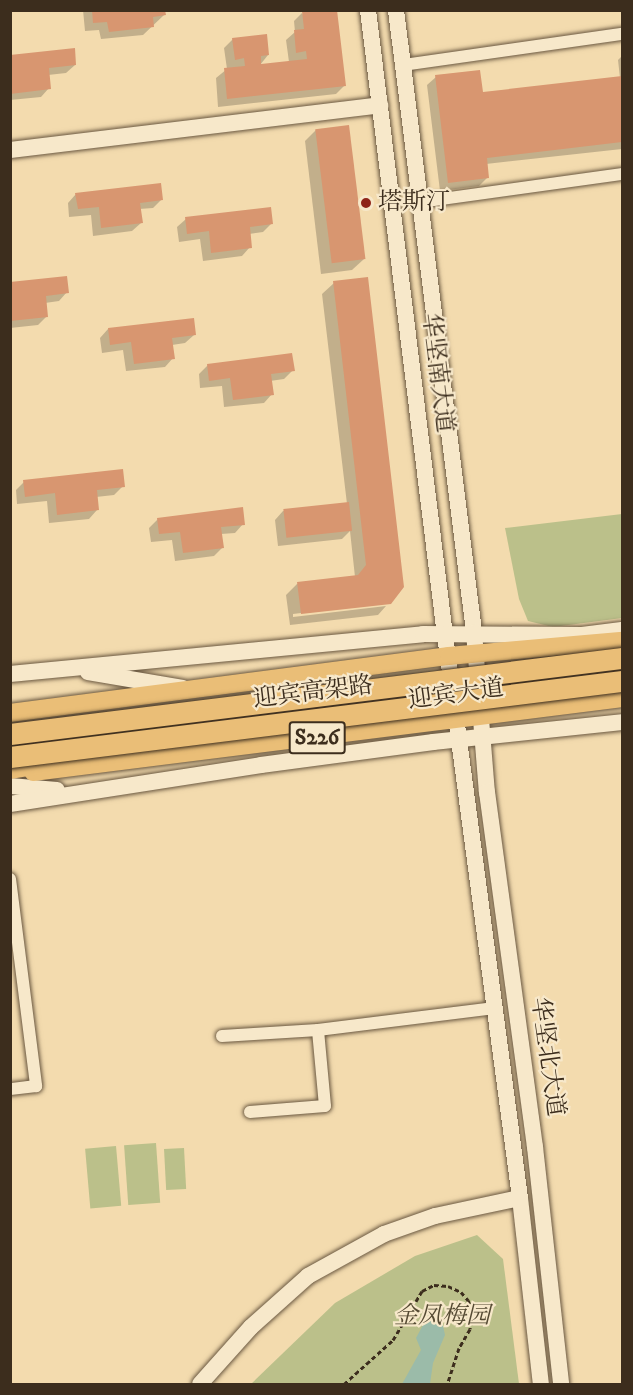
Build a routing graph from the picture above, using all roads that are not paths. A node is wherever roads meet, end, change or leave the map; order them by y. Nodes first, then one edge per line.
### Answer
1 (368, 10) edge
2 (396, 10) edge
3 (622, 34) edge
4 (403, 65) junction
5 (380, 105) junction
6 (10, 150) edge
7 (622, 174) edge
8 (420, 202) junction
9 (622, 630) edge
10 (474, 632) junction
11 (445, 634) junction
12 (622, 641) edge
13 (476, 653) junction
14 (449, 656) junction
15 (622, 658) edge
16 (66, 668) junction
17 (10, 674) edge
18 (622, 681) edge
19 (196, 690) junction
20 (622, 698) edge
21 (10, 713) edge
22 (482, 716) junction
23 (457, 720) junction
24 (622, 722) edge
25 (10, 734) edge
26 (185, 735) junction
27 (483, 737) junction
28 (460, 741) junction
29 (10, 757) edge
30 (10, 768) edge
31 (10, 774) edge
32 (10, 786) edge
33 (80, 792) junction
34 (10, 804) edge
35 (10, 879) edge
36 (495, 1008) junction
37 (318, 1030) junction
38 (222, 1036) dead end
39 (10, 1089) edge
40 (250, 1112) dead end
41 (520, 1198) junction
42 (200, 1384) edge
43 (541, 1384) edge
44 (561, 1384) edge

1 - 5 main road, 华坚南大道
2 - 4 main road, 华坚南大道
3 - 4 street
4 - 8 main road, 华坚南大道
5 - 6 main road
5 - 11 main road, 华坚南大道
7 - 8 street
8 - 10 main road, 华坚南大道
9 - 10 main road
10 - 11 main road
10 - 13 main road, 华坚南大道
11 - 14 main road, 华坚南大道
11 - 16 main road
12 - 13 main road, 迎宾大道
13 - 14 main road, 迎宾大道
13 - 22 main road, 华坚南大道
14 - 19 main road, 迎宾大道
14 - 23 main road, 华坚南大道
15 - 25 highway, 迎宾高架路, bridge
16 - 17 main road
16 - 19 main road
18 - 26 highway, 迎宾高架路, bridge
19 - 21 main road, 迎宾大道
20 - 22 main road, 迎宾大道 / S226
22 - 23 main road, 迎宾大道 / S226
22 - 27 main road, 华坚南大道
23 - 28 main road, 华坚南大道
23 - 31 main road, 迎宾大道 / S226
24 - 27 main road
26 - 29 highway, 迎宾高架路, bridge
26 - 30 highway, bridge
27 - 28 main road
27 - 44 main road, 华坚北大道
28 - 33 main road
28 - 36 main road, 华坚北大道
32 - 33 main road
33 - 34 main road
35 - 39 street
36 - 37 street
36 - 41 main road, 华坚北大道
37 - 38 street
37 - 40 street
41 - 42 main road
41 - 43 main road, 华坚北大道

